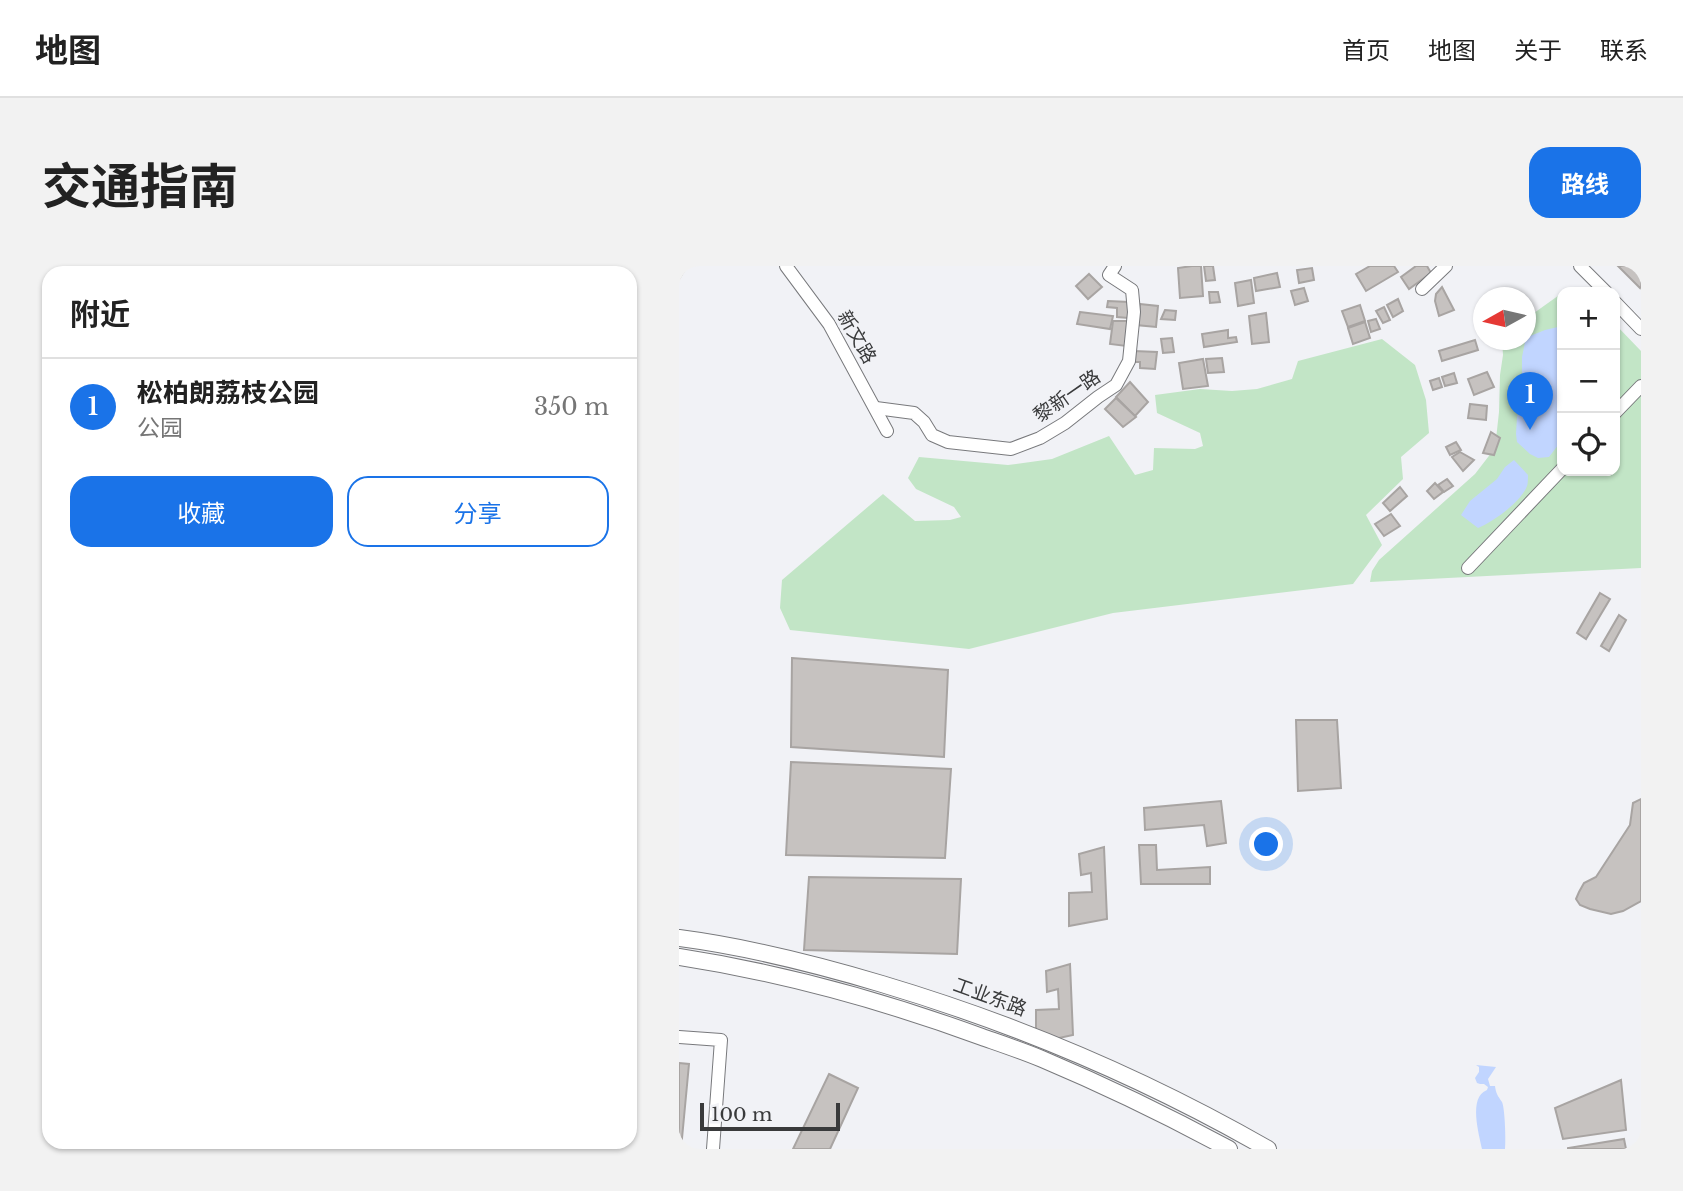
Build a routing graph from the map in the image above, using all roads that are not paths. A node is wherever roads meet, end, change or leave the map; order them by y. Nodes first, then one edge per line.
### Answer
1 (786, 266) edge
2 (1115, 266) edge
3 (1446, 266) edge
4 (1580, 266) edge
5 (1601, 287) edge
6 (1422, 289) dead end
7 (1620, 307) edge
8 (1641, 328) edge
9 (1641, 386) edge
10 (876, 408) junction
11 (1620, 408) edge
12 (887, 431) dead end
13 (1557, 474) edge
14 (1468, 568) dead end
15 (679, 938) edge
16 (679, 957) edge
17 (679, 1037) edge
18 (713, 1149) edge
19 (1229, 1149) edge
20 (1268, 1149) edge

1 - 10 street, 新文路
2 - 10 street, 黎新一路
3 - 6 street
4 - 5 street
7 - 8 street
9 - 11 street
10 - 12 street, 新文路
13 - 14 street
15 - 20 main road, 工业东路
16 - 19 main road, 工业东路
17 - 18 street

